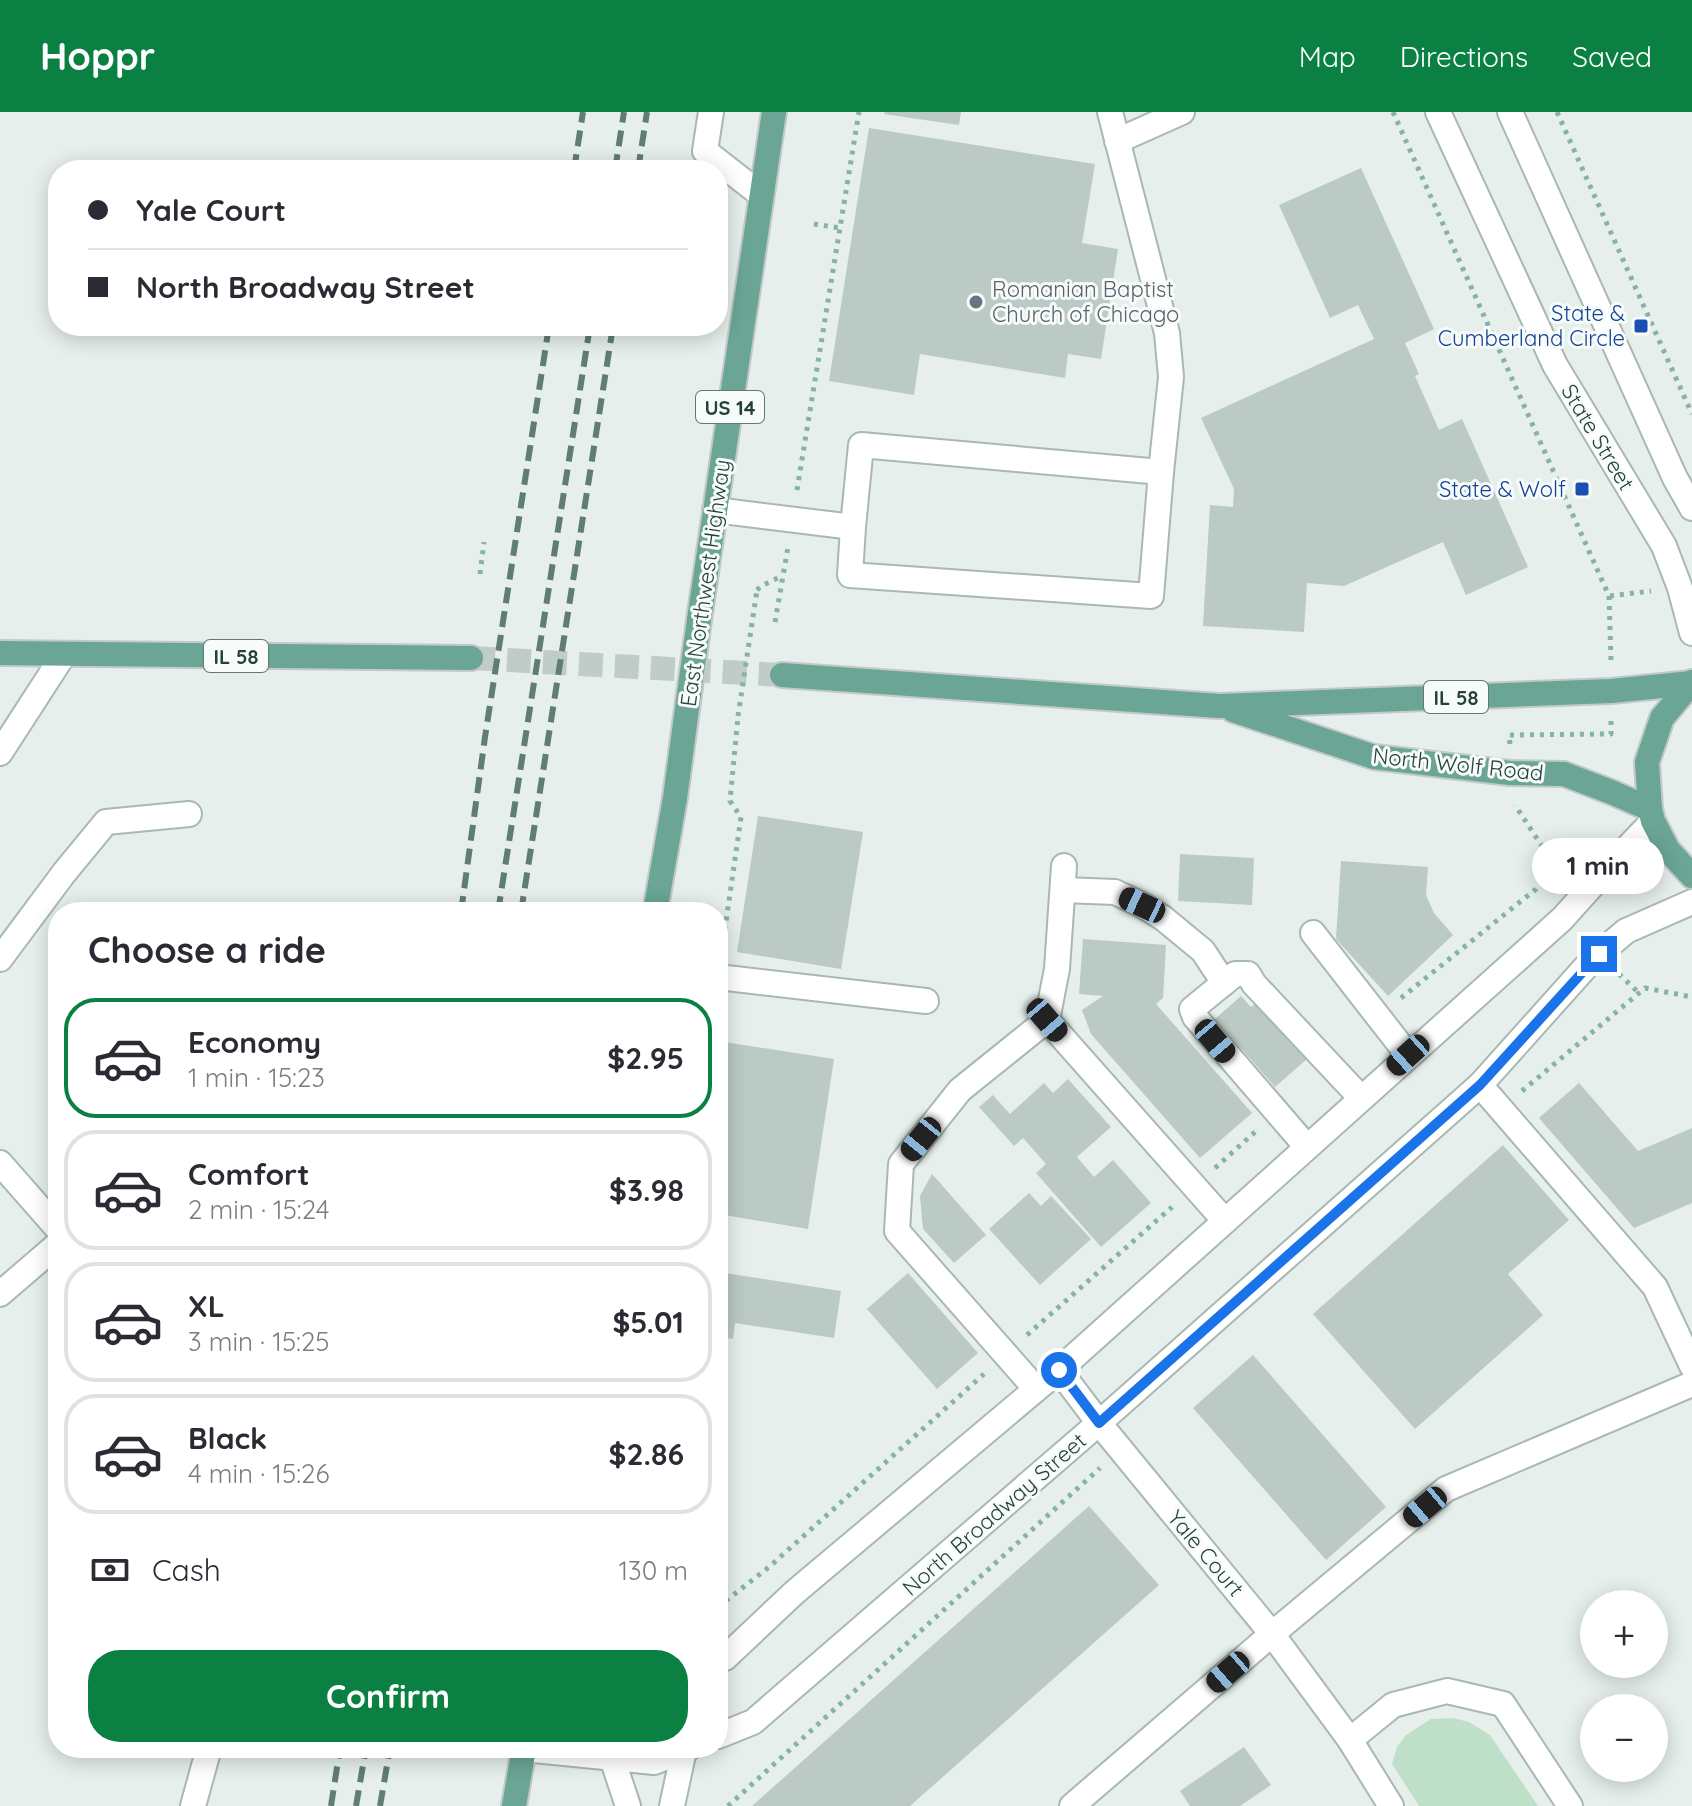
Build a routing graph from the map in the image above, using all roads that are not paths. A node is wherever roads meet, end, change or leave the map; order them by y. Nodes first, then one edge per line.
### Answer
1 (711, 112) edge
2 (774, 112) edge
3 (1110, 112) edge
4 (1182, 112) edge
5 (1438, 112) edge
6 (1510, 112) edge
7 (1117, 141) junction
8 (717, 160) edge
9 (728, 169) edge
10 (760, 194) junction
11 (1161, 472) junction
12 (1692, 508) edge
13 (715, 510) junction
14 (853, 527) junction
15 (1692, 633) edge
16 (0, 653) edge
17 (64, 654) junction
18 (471, 658) tunnel mouth
19 (782, 675) tunnel mouth
20 (1692, 682) edge
21 (1219, 706) junction
22 (0, 753) edge
23 (189, 814) dead end
24 (1652, 815) junction
25 (1692, 876) edge
26 (657, 902) edge
27 (1692, 902) edge
28 (1313, 933) dead end
29 (0, 959) edge
30 (728, 969) edge
31 (1224, 983) junction
32 (926, 1001) dead end
33 (1047, 1020) junction
34 (1408, 1055) junction
35 (1480, 1085) junction
36 (1361, 1098) junction
37 (1307, 1147) junction
38 (0, 1163) edge
39 (48, 1218) edge
40 (1225, 1221) junction
41 (48, 1253) edge
42 (0, 1294) edge
43 (1692, 1366) edge
44 (1059, 1370) junction
45 (1692, 1384) edge
46 (1036, 1389) junction
47 (1099, 1423) junction
48 (1272, 1634) junction
49 (728, 1655) edge
50 (728, 1732) edge
51 (1350, 1740) junction
52 (206, 1758) edge
53 (523, 1758) edge
54 (612, 1758) joint
55 (664, 1758) edge
56 (684, 1758) edge
57 (193, 1806) edge
58 (514, 1806) edge
59 (628, 1806) edge
60 (672, 1806) edge
61 (1072, 1806) edge
62 (1391, 1806) edge
63 (1570, 1806) edge

1 - 8 street
2 - 10 main road, East Northwest Highway / US 14
3 - 7 street
4 - 7 street
5 - 15 street, State Street
6 - 12 street
7 - 11 street
9 - 10 street
10 - 13 main road, East Northwest Highway / US 14
11 - 14 street
11 - 14 street
13 - 14 street
13 - 26 main road, East Northwest Highway / US 14, bridge
16 - 17 main road, IL 58
17 - 18 main road, IL 58
17 - 22 street
19 - 21 main road, North Wolf Road / IL 58
20 - 21 main road, North Wolf Road / IL 58
20 - 24 main road, IL 58
21 - 24 main road, North Wolf Road
23 - 29 street
24 - 25 main road, IL 58
24 - 34 street
27 - 35 street, North Broadway Street
28 - 34 street
30 - 32 street
31 - 33 street
31 - 36 street
31 - 37 street
33 - 40 street
33 - 46 street
34 - 36 street
35 - 43 street
35 - 47 street, North Broadway Street
36 - 37 street
37 - 40 street
38 - 39 street
40 - 44 street
41 - 42 street
44 - 46 street
44 - 47 street, Yale Court
45 - 48 street
46 - 49 street
47 - 48 street, Yale Court
47 - 50 street, North Broadway Street
48 - 51 street, Yale Court
48 - 61 street
51 - 62 street, Yale Court
51 - 63 street
52 - 57 street
53 - 58 main road
54 - 55 street
54 - 59 street
56 - 60 street

